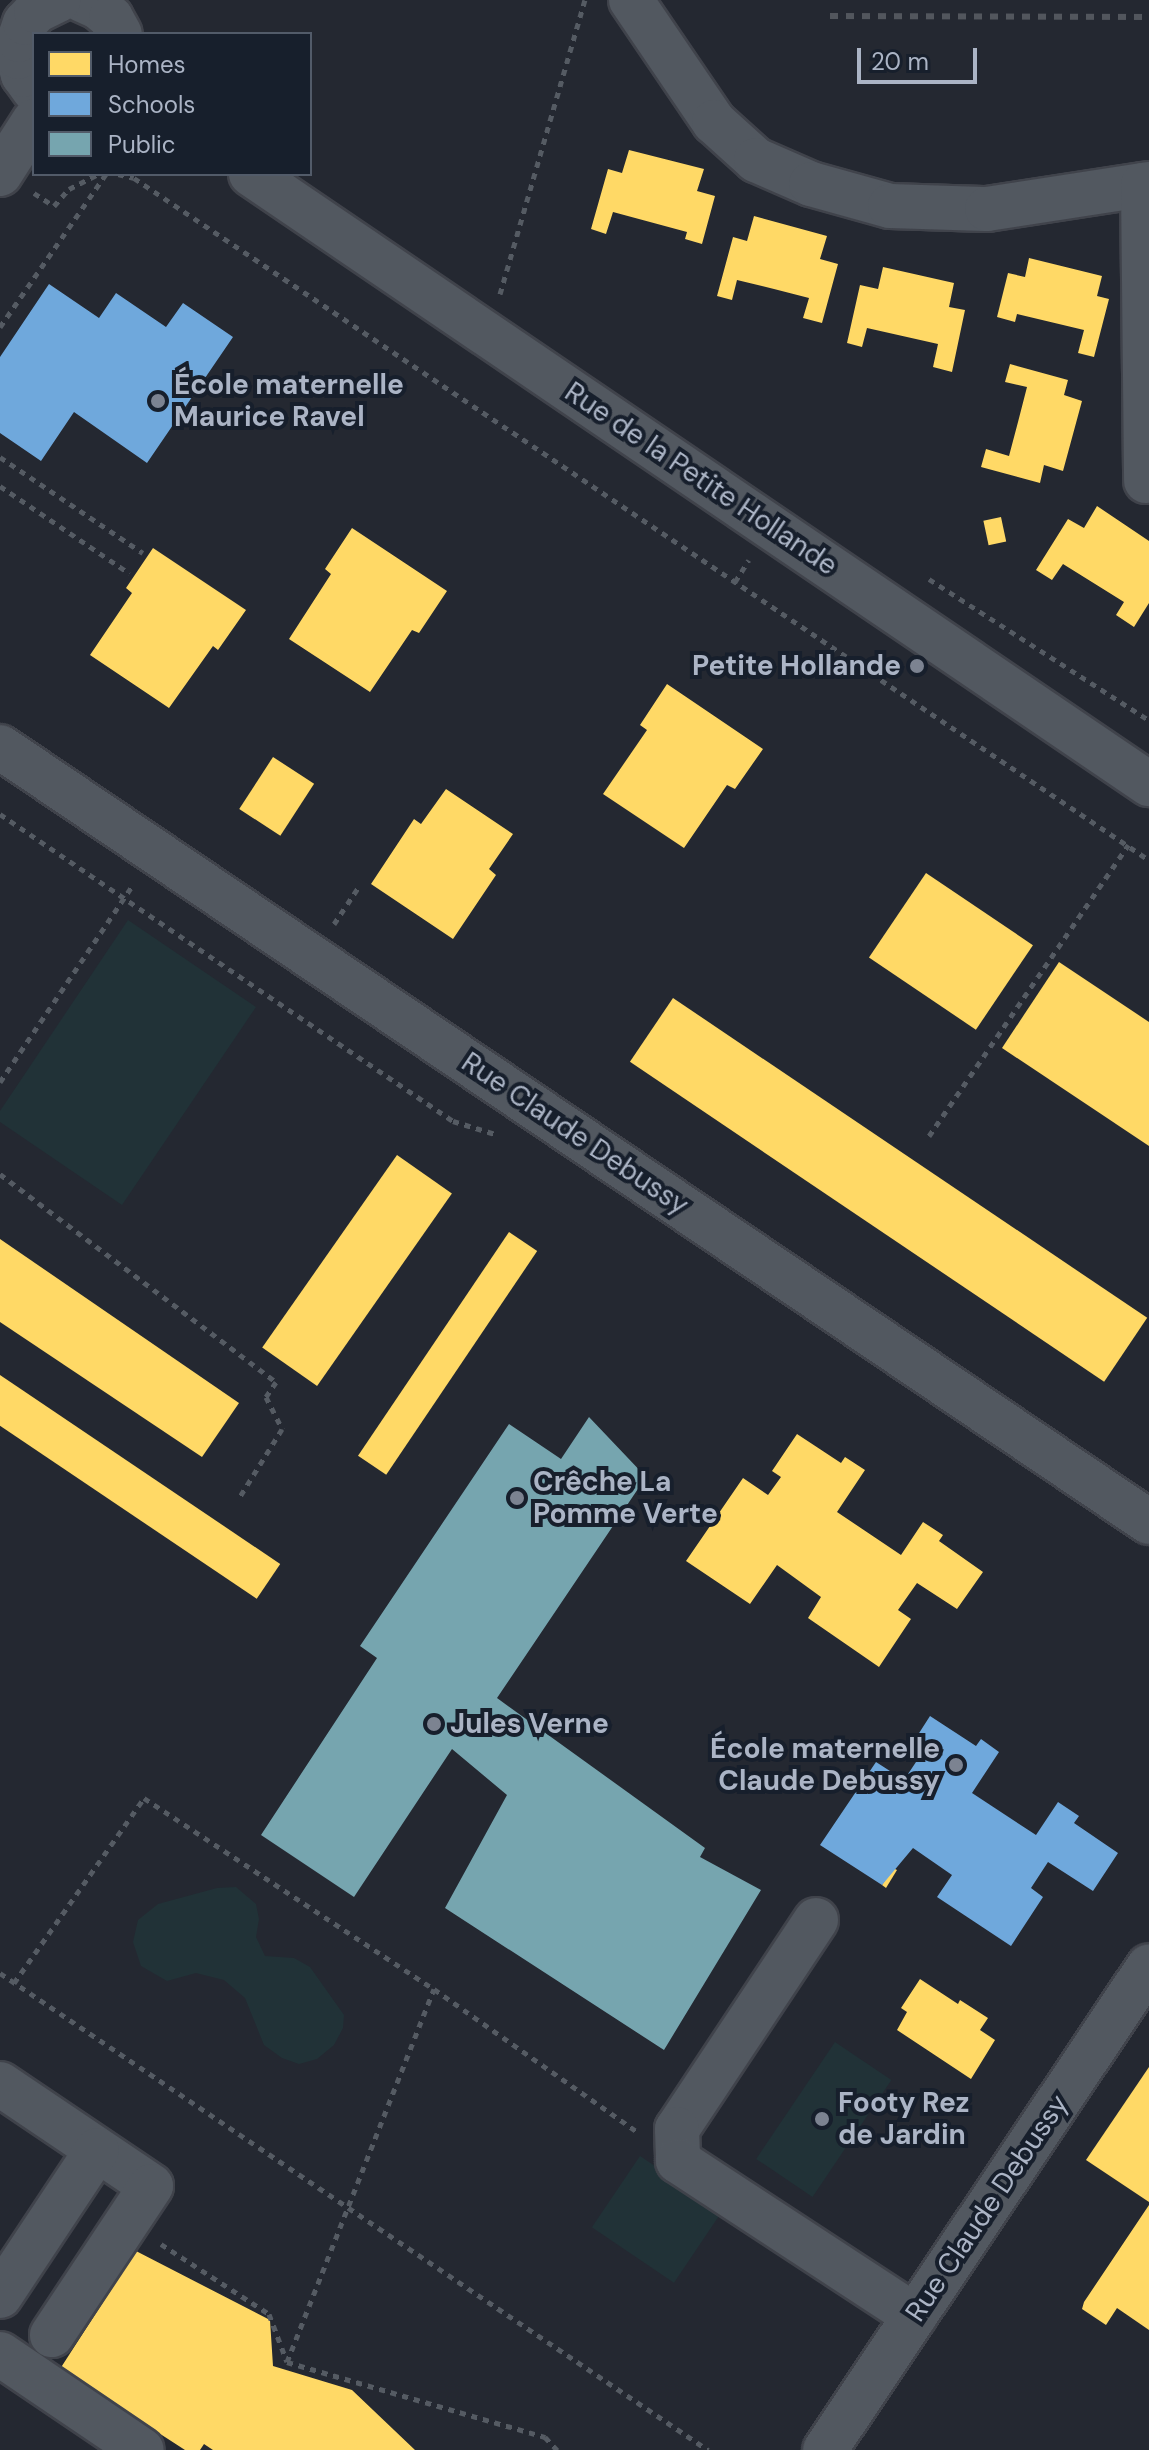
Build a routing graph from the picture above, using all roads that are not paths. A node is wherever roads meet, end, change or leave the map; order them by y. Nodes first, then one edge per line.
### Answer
1 (631, 0) edge
2 (70, 10) edge
3 (32, 32) edge
4 (33, 32) edge
5 (32, 87) edge
6 (32, 124) edge
7 (1, 173) edge
8 (254, 176) edge
9 (1146, 184) edge
10 (1146, 481) dead end
11 (0, 747) edge
12 (1149, 784) edge
13 (1149, 1522) edge
14 (816, 1920) dead end
15 (1149, 1966) edge
16 (5, 2098) edge
17 (97, 2150) junction
18 (0, 2296) edge
19 (915, 2316) junction
20 (52, 2335) dead end
21 (0, 2354) edge
22 (142, 2450) edge
23 (825, 2450) edge

1 - 9 street
2 - 4 street
3 - 5 street
6 - 7 street
8 - 12 street, Rue de la Petite Hollande
9 - 10 street
11 - 13 street, Rue Claude Debussy
14 - 19 street
15 - 19 street, Rue Claude Debussy
16 - 17 street
17 - 18 street
17 - 20 street
19 - 23 street, Rue Claude Debussy
21 - 22 street

